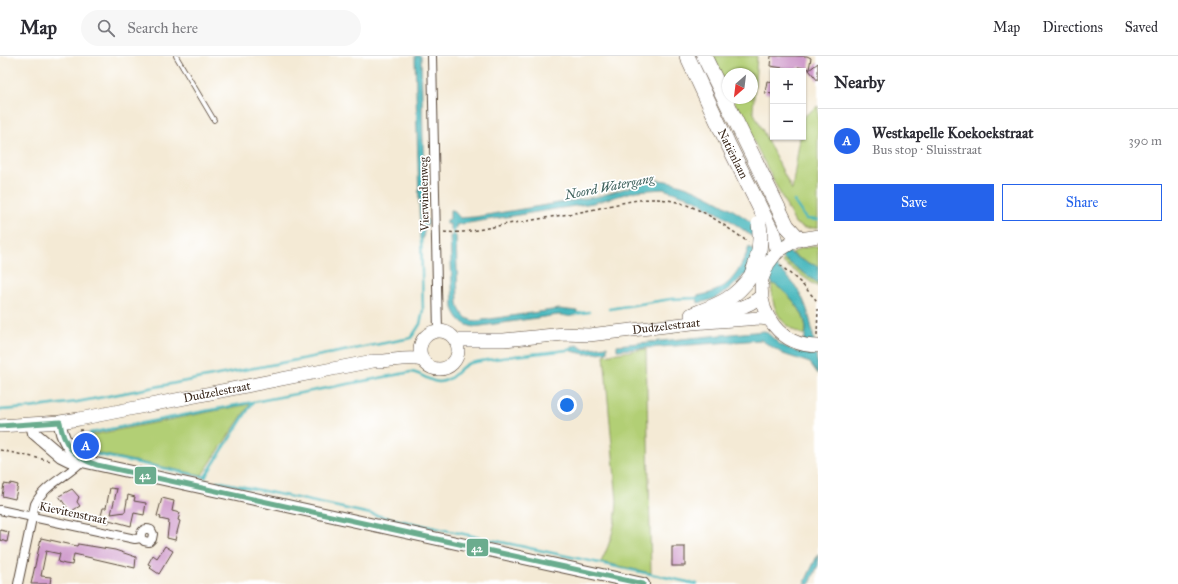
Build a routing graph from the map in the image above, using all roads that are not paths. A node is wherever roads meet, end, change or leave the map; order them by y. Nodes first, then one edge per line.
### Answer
1 (176, 56) edge
2 (432, 56) edge
3 (687, 56) edge
4 (704, 56) edge
5 (214, 120) dead end
6 (756, 202) junction
7 (818, 236) edge
8 (788, 245) junction
9 (757, 278) junction
10 (761, 296) junction
11 (692, 315) junction
12 (768, 319) junction
13 (438, 331) junction
14 (564, 334) junction
15 (455, 340) junction
16 (504, 340) junction
17 (818, 342) edge
18 (420, 347) junction
19 (458, 355) junction
20 (422, 360) junction
21 (373, 361) junction
22 (60, 422) junction
23 (32, 424) junction
24 (0, 426) edge
25 (82, 461) junction
26 (0, 510) edge
27 (32, 517) junction
28 (141, 538) dead end
29 (18, 584) edge
30 (643, 584) edge

1 - 5 lane
2 - 13 street, Vierwindenweg
3 - 6 highway, Natiënlaan
4 - 8 highway, Natiënlaan
6 - 8 highway, Natiënlaan
6 - 9 highway, bridge
7 - 8 main road
8 - 9 main road, bridge
9 - 10 main road
9 - 11 highway
10 - 11 main road, Dudzelestraat
10 - 12 main road
11 - 14 main road, Dudzelestraat
12 - 14 main road, Dudzelestraat
12 - 17 main road
13 - 15 main road
13 - 18 main road
14 - 16 main road, Dudzelestraat
15 - 16 main road, Dudzelestraat
15 - 19 main road
16 - 19 main road, Dudzelestraat
18 - 20 main road
18 - 21 main road, Dudzelestraat
19 - 20 main road
20 - 21 main road, Dudzelestraat
21 - 22 main road, Dudzelestraat
22 - 23 main road, Dudzelestraat
22 - 25 street
23 - 24 main road, Dudzelestraat
23 - 25 street
25 - 27 street
25 - 30 street
26 - 27 street, Kievitenstraat
27 - 28 street, Kievitenstraat
27 - 29 street

